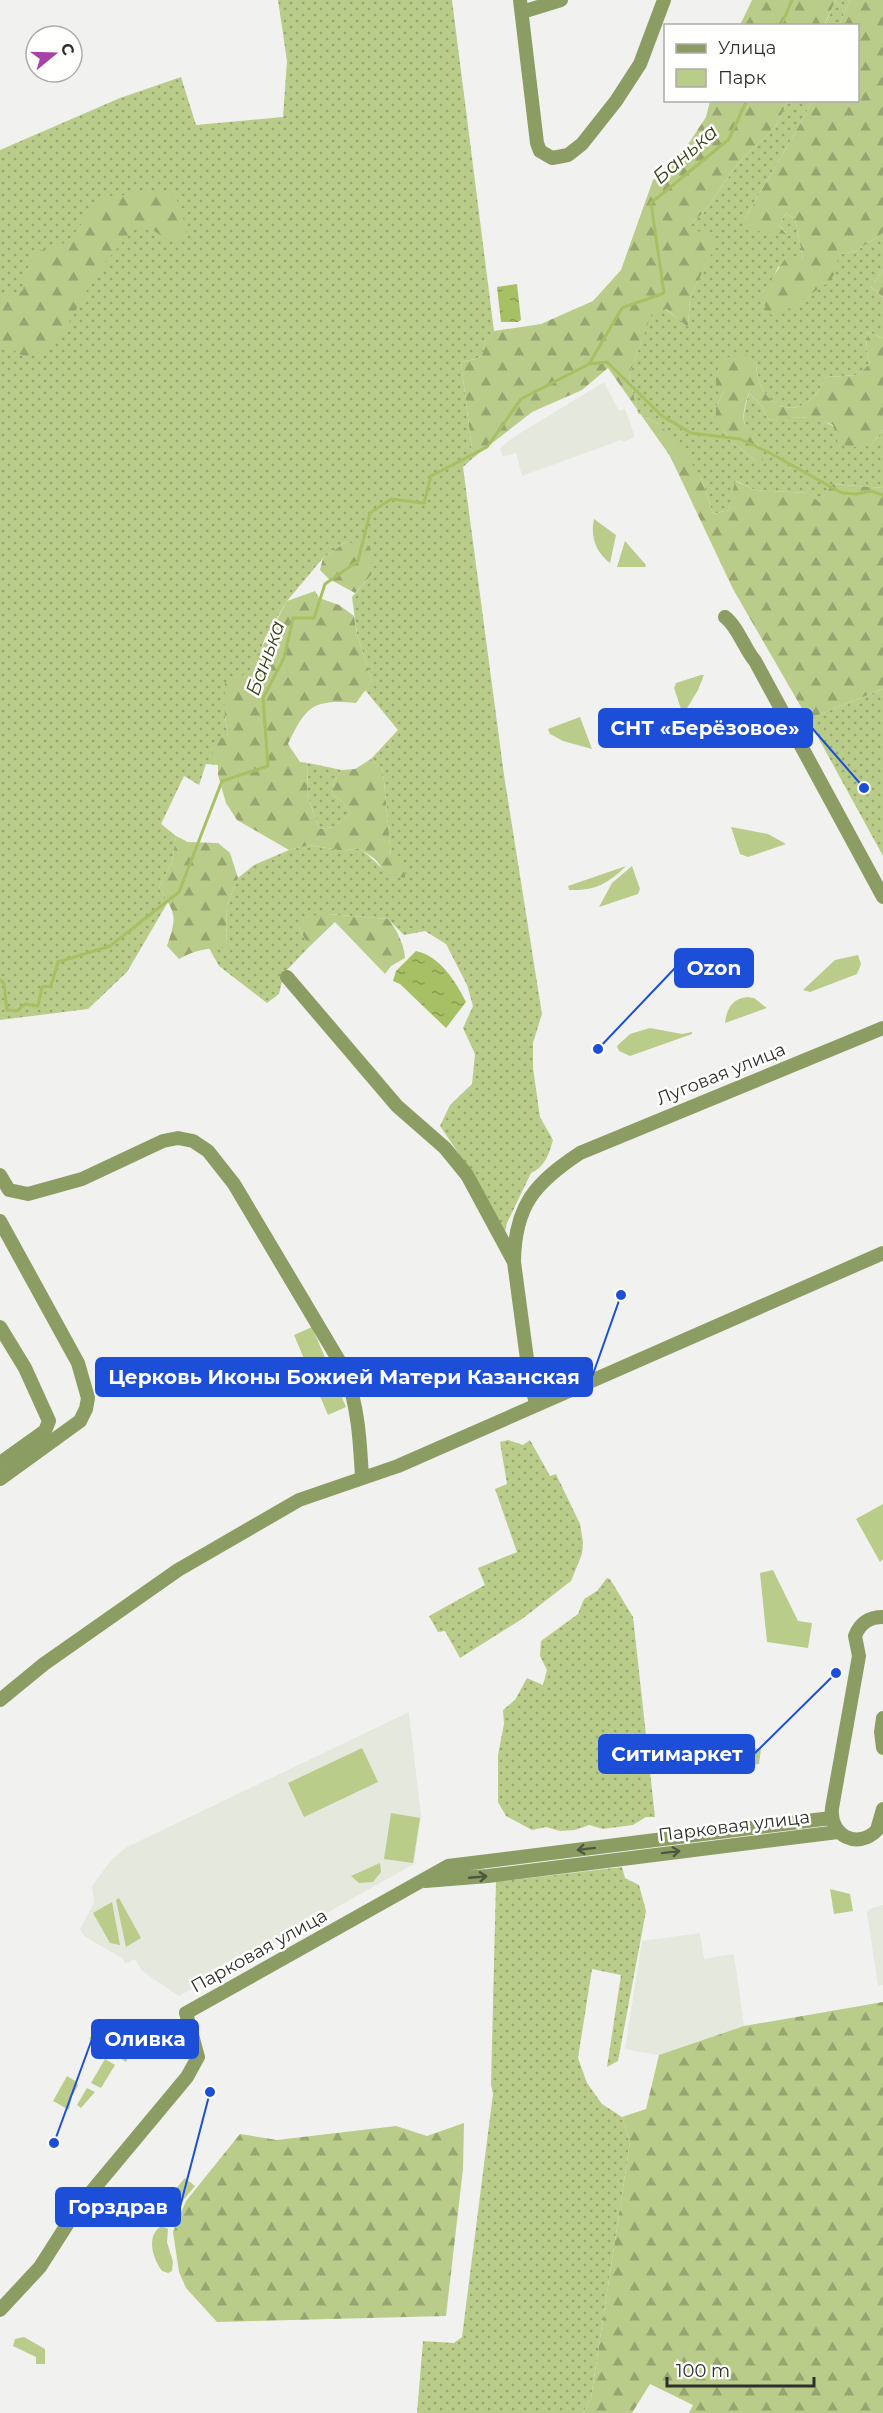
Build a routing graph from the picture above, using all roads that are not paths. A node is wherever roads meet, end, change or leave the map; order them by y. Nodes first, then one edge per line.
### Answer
1 (561, 0) edge
2 (664, 0) edge
3 (521, 6) edge
4 (725, 617) dead end
5 (883, 897) edge
6 (286, 977) dead end
7 (883, 1028) edge
8 (0, 1175) edge
9 (5, 1192) edge
10 (0, 1221) edge
11 (883, 1253) edge
12 (514, 1262) junction
13 (0, 1327) edge
14 (536, 1404) junction
15 (0, 1463) edge
16 (362, 1478) junction
17 (0, 1479) edge
18 (883, 1617) edge
19 (0, 1700) edge
20 (883, 1718) edge
21 (883, 1748) edge
22 (883, 1809) edge
23 (831, 1814) junction
24 (838, 1832) junction
25 (420, 1881) junction
26 (0, 2310) edge

1 - 3 street
2 - 3 street
4 - 5 street
6 - 12 street
7 - 12 street, Луговая улица
8 - 9 street
9 - 16 street
10 - 17 street
11 - 14 street
12 - 14 street
13 - 15 street
14 - 16 street
16 - 19 street
18 - 23 street, Парковая улица
20 - 21 street
22 - 24 street, Парковая улица
23 - 24 street
23 -> 25 street, Парковая улица
25 -> 24 street, Парковая улица
25 - 26 street, Парковая улица

